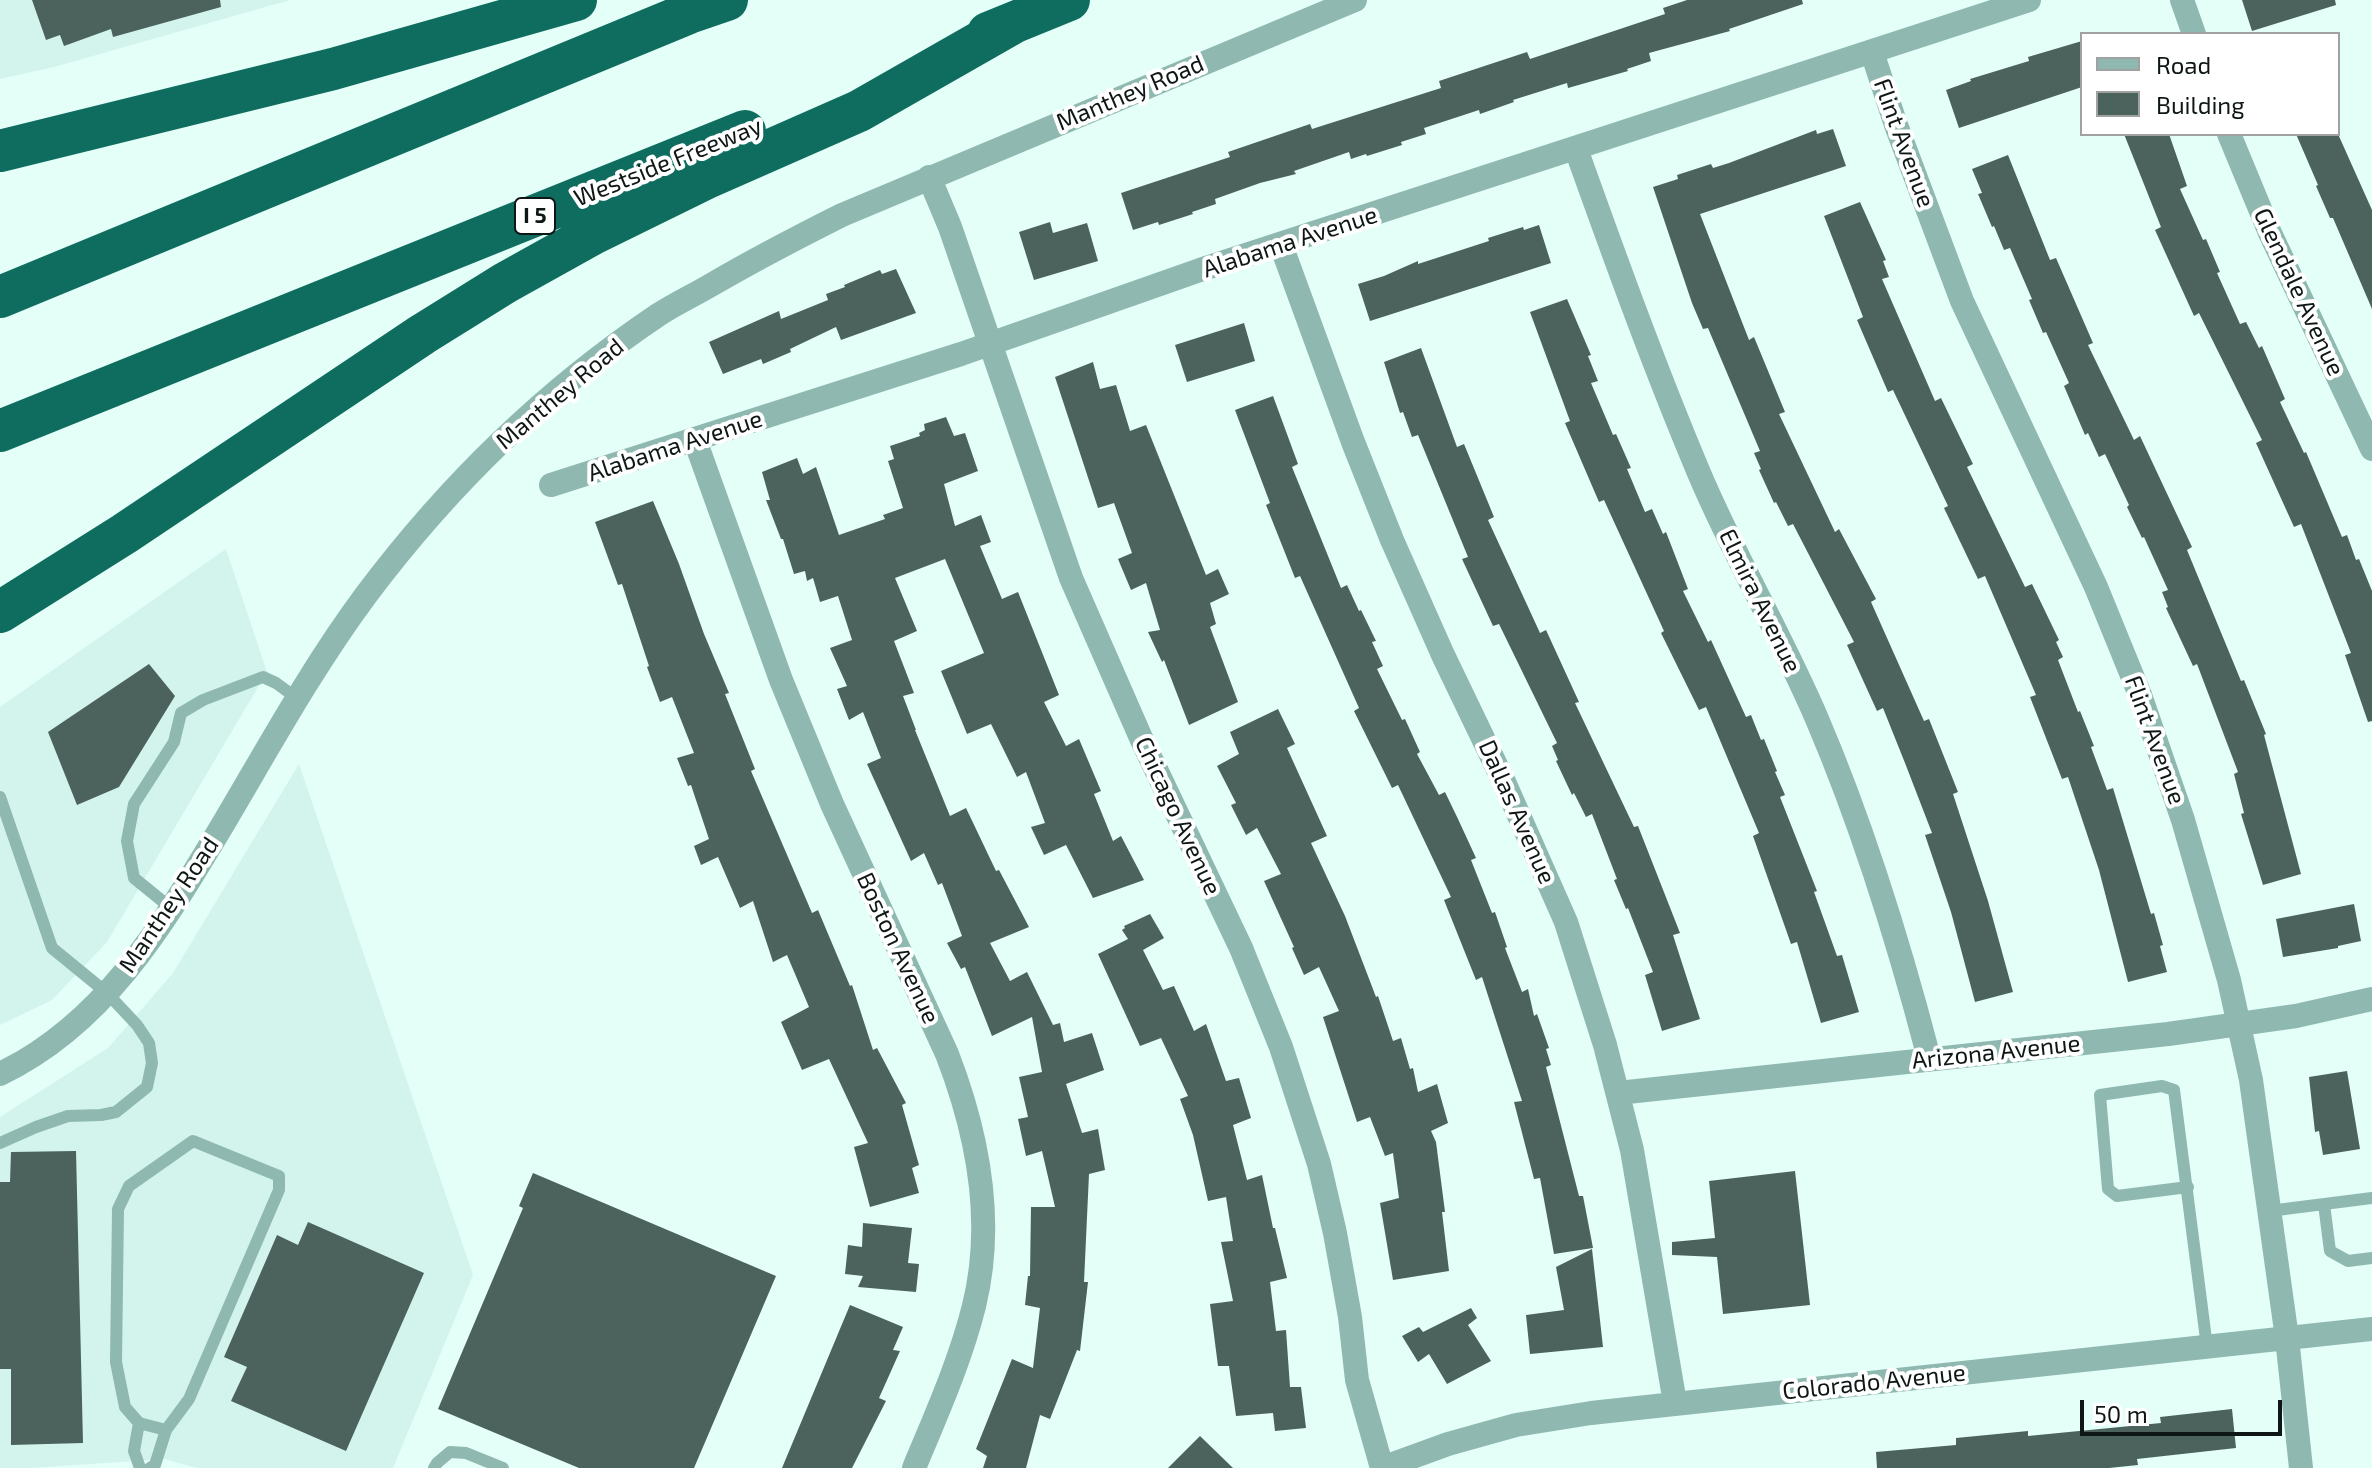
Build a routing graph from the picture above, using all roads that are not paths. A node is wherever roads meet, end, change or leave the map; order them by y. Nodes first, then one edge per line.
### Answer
1 (576, 0) edge
2 (727, 0) edge
3 (1069, 0) edge
4 (1355, 0) edge
5 (2029, 0) edge
6 (2182, 0) edge
7 (1015, 22) junction
8 (2193, 32) edge
9 (1872, 52) junction
10 (2230, 136) edge
11 (1576, 149) junction
12 (0, 151) edge
13 (929, 177) junction
14 (1281, 245) junction
15 (0, 297) edge
16 (990, 343) junction
17 (0, 431) edge
18 (695, 440) junction
19 (2372, 449) edge
20 (551, 485) dead end
21 (0, 612) edge
22 (298, 699) junction
23 (0, 797) edge
24 (171, 908) junction
25 (107, 993) junction
26 (2372, 999) edge
27 (2239, 1024) junction
28 (1929, 1058) junction
29 (0, 1074) edge
30 (1618, 1093) junction
31 (0, 1143) edge
32 (2188, 1187) junction
33 (2372, 1198) edge
34 (2324, 1204) junction
35 (2269, 1211) junction
36 (2372, 1258) edge
37 (2372, 1329) edge
38 (2287, 1338) junction
39 (2207, 1347) junction
40 (1675, 1403) junction
41 (139, 1423) junction
42 (166, 1430) junction
43 (140, 1468) edge
44 (150, 1468) edge
45 (434, 1468) edge
46 (503, 1468) edge
47 (914, 1468) edge
48 (1382, 1468) edge
49 (2301, 1468) edge

1 - 12 highway
2 - 15 highway
3 - 7 highway, Westside Freeway / I 5
4 - 13 street, Manthey Road
5 - 9 street, Alabama Avenue
6 - 8 street
7 - 17 highway, Westside Freeway / I 5
7 - 21 highway
9 - 11 street, Alabama Avenue
9 - 27 street, Flint Avenue
10 - 19 street, Glendale Avenue
11 - 14 street, Alabama Avenue
11 - 28 street, Elmira Avenue
13 - 16 street, Chicago Avenue
13 - 22 street, Manthey Road
14 - 16 street, Alabama Avenue
14 - 30 street, Dallas Avenue
16 - 18 street, Alabama Avenue
16 - 48 street, Chicago Avenue
18 - 20 street, Alabama Avenue
18 - 47 street, Boston Avenue
22 - 24 street, Manthey Road
22 - 24 lane
23 - 25 lane
24 - 25 street, Manthey Road
25 - 29 street, Manthey Road
25 - 31 lane
26 - 27 street, Arizona Avenue
27 - 28 street, Arizona Avenue
27 - 35 street, Flint Avenue
28 - 30 street, Arizona Avenue
30 - 40 street, Dallas Avenue
32 - 32 lane
32 - 39 lane
33 - 34 lane
34 - 35 lane
34 - 36 lane
35 - 38 street, Flint Avenue
37 - 38 street, Colorado Avenue
38 - 39 street, Colorado Avenue
38 - 49 street, Flint Avenue
39 - 40 street, Colorado Avenue
40 - 48 street, Colorado Avenue
41 - 42 lane
41 - 42 lane
41 - 43 lane
42 - 44 lane
45 - 46 lane

